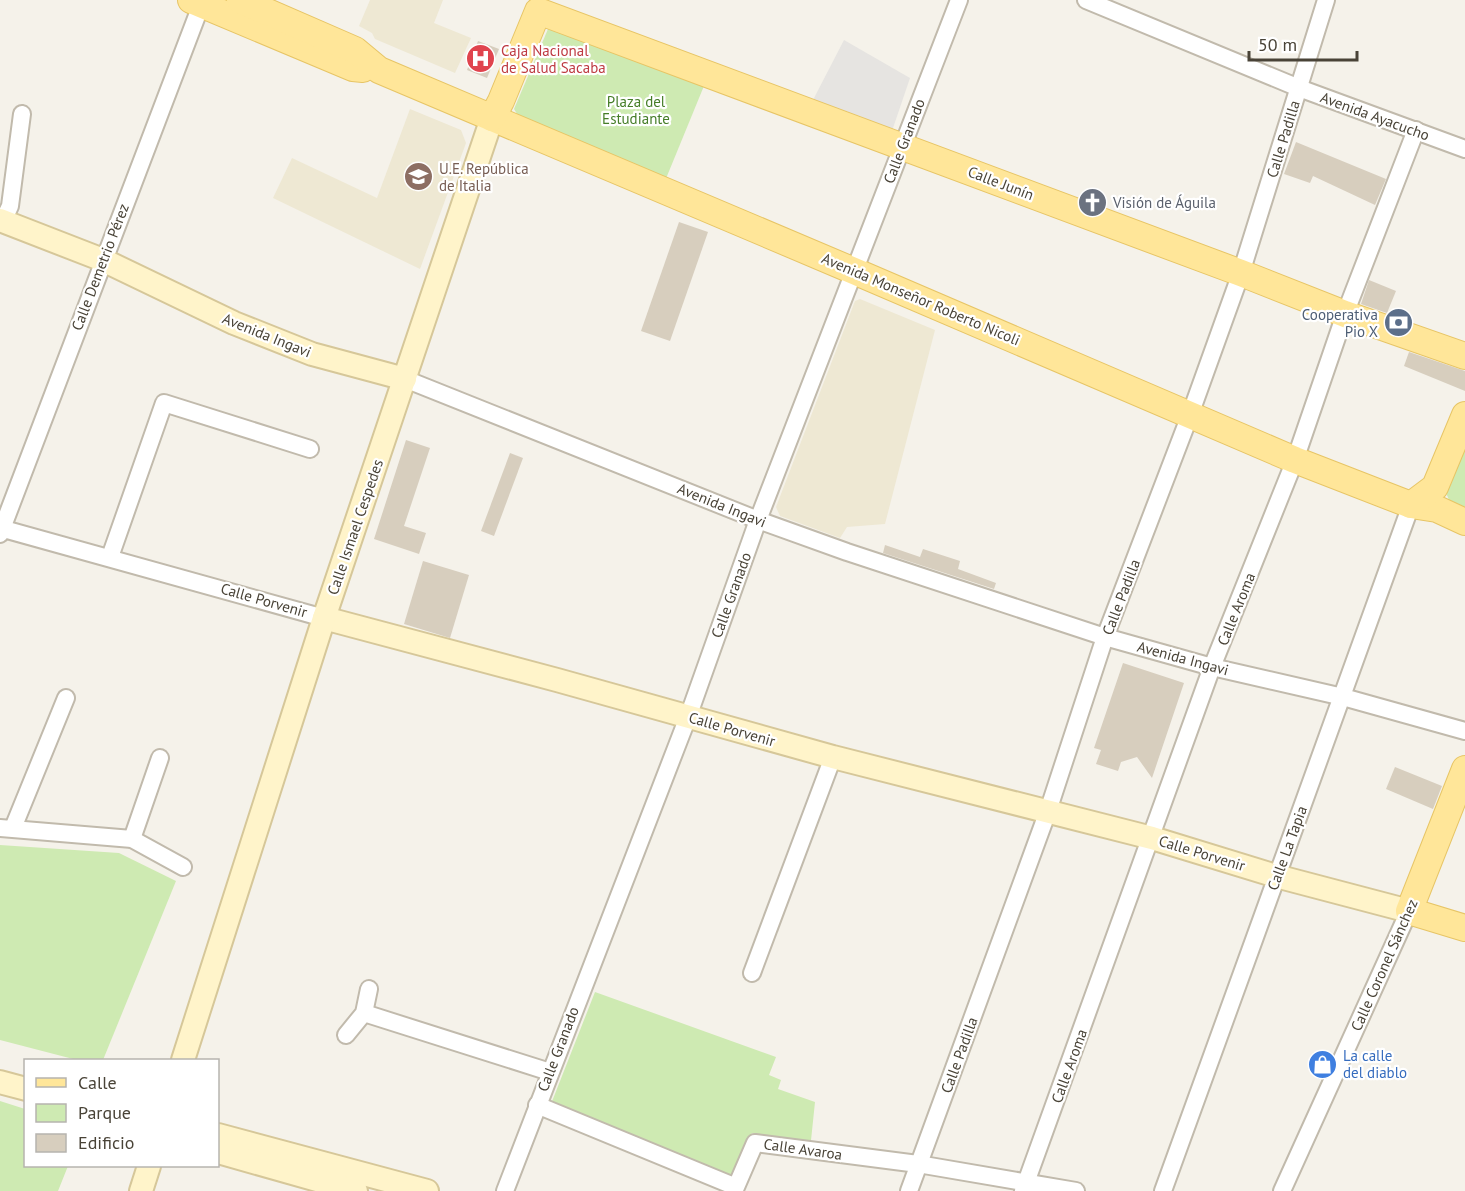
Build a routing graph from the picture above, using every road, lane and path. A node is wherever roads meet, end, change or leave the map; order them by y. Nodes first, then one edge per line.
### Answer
1 (240, 0) edge
2 (959, 0) edge
3 (1086, 0) edge
4 (1326, 0) edge
5 (198, 1) edge
6 (540, 5) edge
7 (379, 70) junction
8 (1299, 88) junction
9 (22, 114) dead end
10 (492, 118) junction
11 (1416, 130) junction
12 (902, 146) junction
13 (1465, 149) edge
14 (2, 221) edge
15 (103, 260) junction
16 (854, 271) junction
17 (1241, 273) junction
18 (1345, 314) junction
19 (1465, 356) edge
20 (405, 379) junction
21 (1190, 415) junction
22 (1465, 415) edge
23 (310, 449) dead end
24 (1295, 460) junction
25 (1411, 505) junction
26 (758, 520) junction
27 (1465, 522) edge
28 (1, 530) edge
29 (110, 557) junction
30 (324, 618) junction
31 (1106, 637) junction
32 (1212, 667) junction
33 (66, 698) dead end
34 (1343, 698) junction
35 (688, 717) junction
36 (1465, 731) edge
37 (160, 758) dead end
38 (833, 758) junction
39 (1465, 769) edge
40 (1048, 811) junction
41 (6, 828) edge
42 (1152, 838) junction
43 (132, 839) junction
44 (183, 867) dead end
45 (1276, 876) junction
46 (1409, 912) junction
47 (1465, 928) edge
48 (752, 973) dead end
49 (369, 989) dead end
50 (364, 1013) junction
51 (346, 1035) dead end
52 (183, 1059) edge
53 (550, 1072) junction
54 (0, 1082) edge
55 (24, 1088) edge
56 (537, 1105) junction
57 (219, 1135) edge
58 (219, 1152) edge
59 (918, 1164) junction
60 (149, 1167) edge
61 (1025, 1186) edge
62 (141, 1191) edge
63 (356, 1191) edge
64 (428, 1191) edge
65 (505, 1191) edge
66 (909, 1191) edge
67 (1076, 1191) edge
68 (1163, 1191) edge
69 (1282, 1191) edge

1 - 7 main road, Avenida Monseñor Roberto Nicoli
2 - 12 street, Calle Granado
3 - 8 street, Avenida Ayacucho
4 - 8 street, Calle Padilla
5 - 7 main road, Avenida Monseñor Roberto Nicoli
5 - 15 street, Calle Demetrio Pérez
6 - 10 main road, Calle Ismael Cespedes
6 - 12 main road, Calle Junín
7 - 10 main road, Avenida Monseñor Roberto Nicoli
8 - 11 street, Avenida Ayacucho
8 - 17 street, Calle Padilla
9 - 14 street
10 - 16 main road, Avenida Monseñor Roberto Nicoli
10 - 20 main road, Calle Ismael Cespedes
11 - 13 street, Avenida Ayacucho
11 - 18 street, Calle Aroma
12 - 16 street, Calle Granado
12 - 17 main road, Calle Junín
14 - 15 main road, Avenida Ingavi
15 - 20 main road, Avenida Ingavi
15 - 28 street, Calle Demetrio Pérez
16 - 21 main road, Avenida Monseñor Roberto Nicoli
16 - 26 street, Calle Granado
17 - 18 main road, Calle Junín
17 - 21 street, Calle Padilla
18 - 19 main road, Calle Junín
18 - 24 street, Calle Aroma
20 - 26 street, Avenida Ingavi
20 - 30 main road, Calle Ismael Cespedes
21 - 24 main road, Avenida Monseñor Roberto Nicoli
21 - 31 street, Calle Padilla
22 - 25 main road
23 - 29 street
24 - 25 main road, Avenida Monseñor Roberto Nicoli
24 - 32 street, Calle Aroma
25 - 27 main road, Avenida Monseñor Roberto Nicoli
25 - 34 street, Calle La Tapia
26 - 31 street, Avenida Ingavi
26 - 35 street, Calle Granado
28 - 29 street, Calle Porvenir
29 - 30 street, Calle Porvenir
30 - 35 main road, Calle Porvenir
30 - 52 main road, Calle Ismael Cespedes
31 - 32 street, Avenida Ingavi
31 - 40 street, Calle Padilla
32 - 34 street, Avenida Ingavi
32 - 42 street, Calle Aroma
33 - 41 street
34 - 36 street, Avenida Ingavi
34 - 45 street, Calle La Tapia
35 - 38 main road, Calle Porvenir
35 - 53 street, Calle Granado
37 - 43 street
38 - 40 main road, Calle Porvenir
38 - 48 street
39 - 46 main road, Calle Coronel Sánchez
40 - 42 main road, Calle Porvenir
40 - 59 street, Calle Padilla
41 - 43 street
42 - 45 main road, Calle Porvenir
42 - 61 street, Calle Aroma
43 - 44 street
45 - 46 main road, Calle Porvenir
45 - 68 street, Calle La Tapia
46 - 47 main road, Calle Porvenir
46 - 69 street, Calle Coronel Sánchez
49 - 50 street
50 - 51 street
50 - 53 street
53 - 56 street, Calle Granado
54 - 55 main road
56 - 59 street, Calle Avaroa
56 - 65 street, Calle Granado
57 - 64 main road
58 - 63 main road
59 - 61 street, Calle Avaroa
59 - 66 street, Calle Padilla
60 - 62 main road
61 - 67 street, Calle Avaroa

